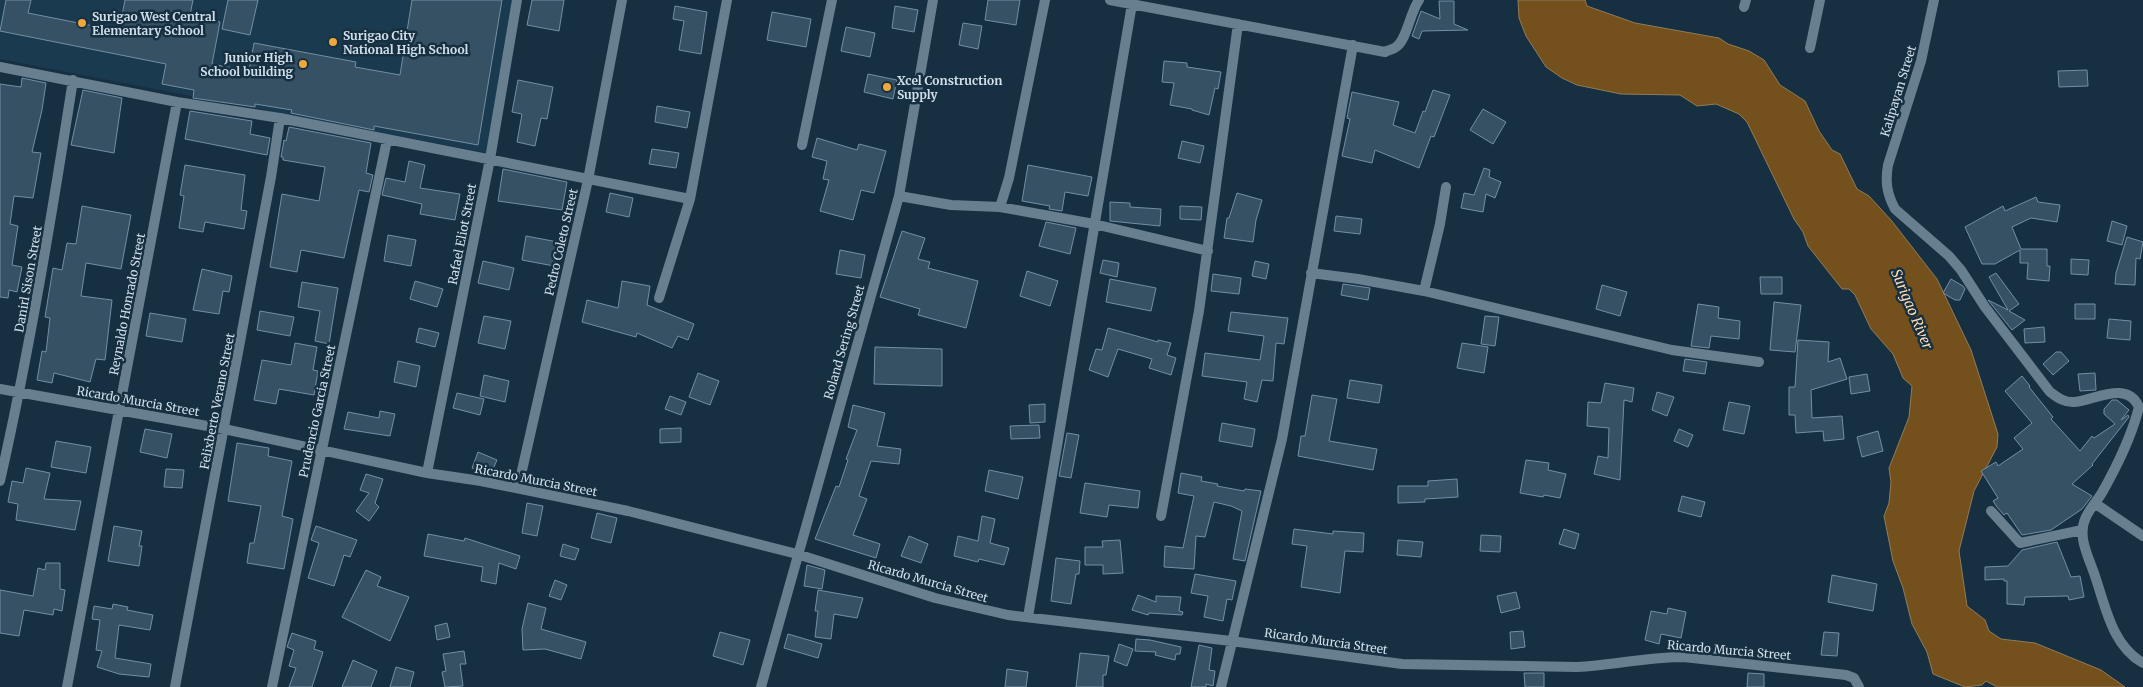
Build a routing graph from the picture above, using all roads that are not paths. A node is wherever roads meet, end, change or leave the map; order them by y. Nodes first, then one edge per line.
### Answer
1 (517, 0) edge
2 (622, 0) edge
3 (728, 0) edge
4 (832, 0) edge
5 (933, 0) edge
6 (1045, 0) edge
7 (1110, 0) edge
8 (1419, 0) edge
9 (1820, 0) edge
10 (1934, 0) edge
11 (1132, 4) junction
12 (1238, 24) junction
13 (1353, 45) junction
14 (1810, 48) dead end
15 (0, 67) edge
16 (73, 80) junction
17 (177, 102) junction
18 (280, 118) junction
19 (387, 140) junction
20 (802, 145) dead end
21 (490, 159) junction
22 (588, 180) junction
23 (1446, 187) dead end
24 (898, 196) junction
25 (690, 200) junction
26 (1000, 207) junction
27 (1094, 224) junction
28 (1208, 251) junction
29 (1311, 273) junction
30 (1424, 291) junction
31 (659, 298) dead end
32 (1759, 362) dead end
33 (0, 389) edge
34 (20, 393) junction
35 (120, 410) junction
36 (224, 429) junction
37 (322, 450) junction
38 (428, 473) junction
39 (0, 481) edge
40 (518, 488) junction
41 (2096, 504) junction
42 (1991, 511) dead end
43 (1161, 516) dead end
44 (2082, 530) junction
45 (2143, 536) edge
46 (797, 554) junction
47 (1028, 617) junction
48 (1231, 641) junction
49 (2143, 662) edge
50 (67, 687) edge
51 (174, 687) edge
52 (272, 687) edge
53 (761, 687) edge
54 (1221, 687) edge
55 (1859, 687) edge

1 - 21 street, Rafael Eliot Street
2 - 22 street, Pedro Coleto Street
3 - 25 street
4 - 20 street
5 - 24 street, Roland Sering Street
6 - 26 street
7 - 11 street
8 - 13 street
9 - 14 street
10 - 41 street, Kalipayan Street
11 - 12 street
11 - 27 street
12 - 13 street
12 - 28 street
13 - 29 street
15 - 16 street
16 - 17 street
16 - 34 street, Danirl Sison Street
17 - 18 street
17 - 35 street, Reynaldo Honrado Street
18 - 19 street
18 - 36 street, Felixberto Verano Street
19 - 21 street
19 - 37 street, Prudencio Garcia Street
21 - 22 street
21 - 38 street, Rafael Eliot Street
22 - 25 street
22 - 40 street, Pedro Coleto Street
23 - 30 street
24 - 26 street
24 - 46 street, Roland Sering Street
25 - 31 street
26 - 27 street
27 - 28 street
27 - 47 street
28 - 43 street
29 - 30 street
29 - 48 street
30 - 32 street
33 - 34 street, Ricardo Murcia Street
34 - 35 street, Ricardo Murcia Street
34 - 39 street, Danirl Sison Street
35 - 36 street, Ricardo Murcia Street
35 - 50 street, Reynaldo Honrado Street
36 - 37 street, Ricardo Murcia Street
36 - 51 street, Felixberto Verano Street
37 - 38 street, Ricardo Murcia Street
37 - 52 street, Prudencio Garcia Street
38 - 40 street, Ricardo Murcia Street
40 - 46 street, Ricardo Murcia Street
41 - 44 street
41 - 45 street
42 - 44 street
44 - 49 street
46 - 47 street, Ricardo Murcia Street
46 - 53 street, Roland Sering Street
47 - 48 street, Ricardo Murcia Street
48 - 54 street
48 - 55 street, Ricardo Murcia Street

